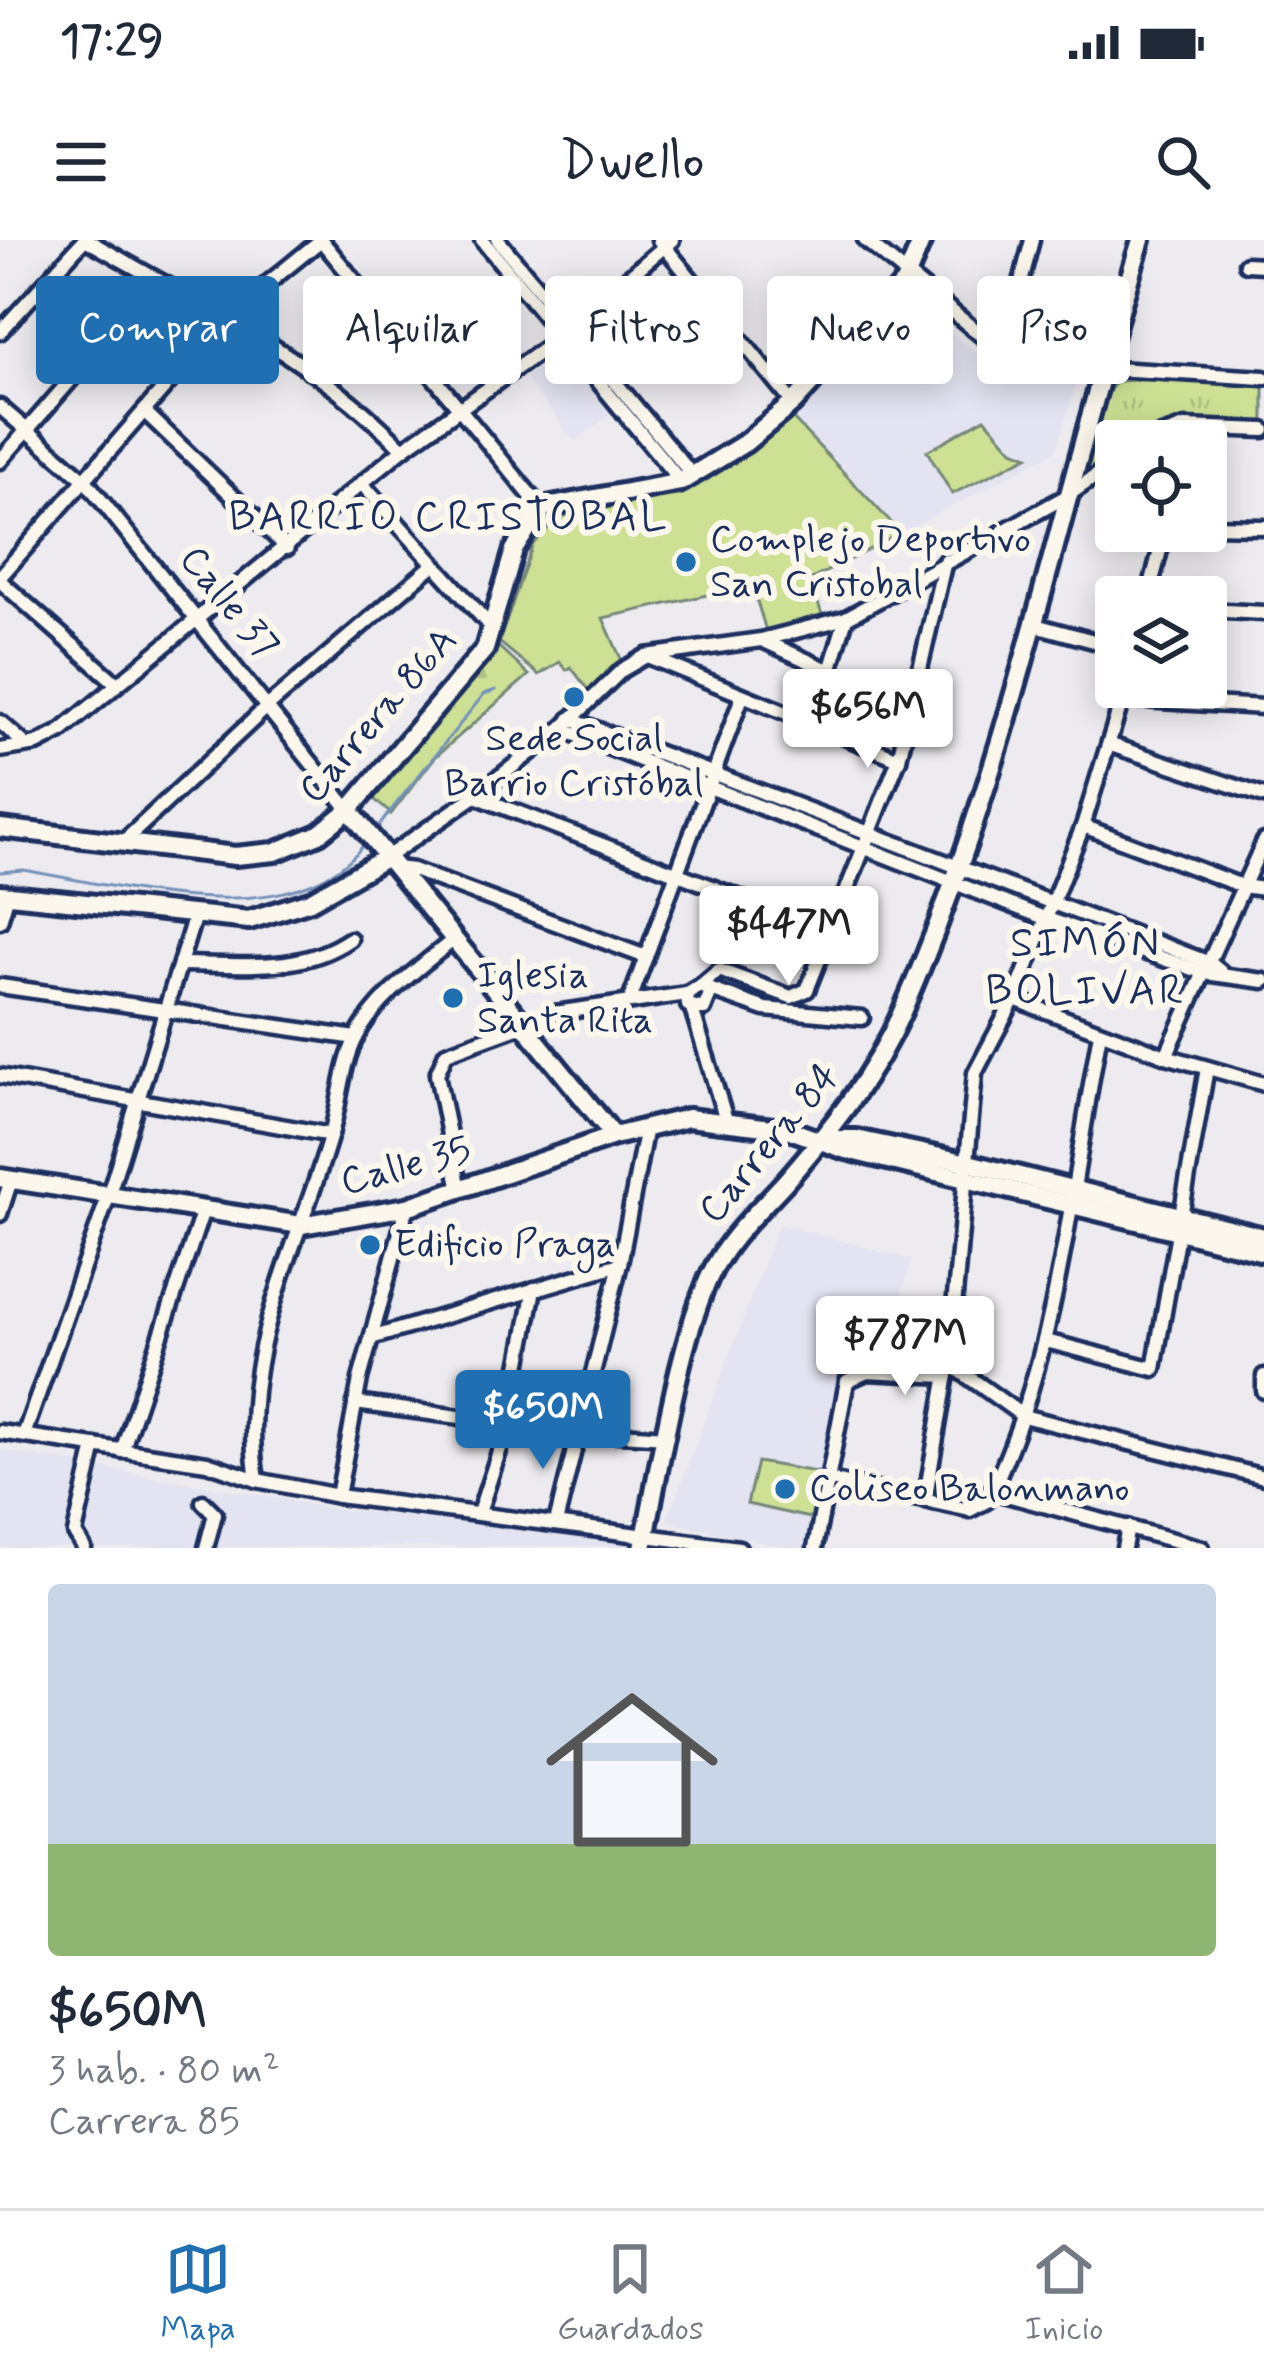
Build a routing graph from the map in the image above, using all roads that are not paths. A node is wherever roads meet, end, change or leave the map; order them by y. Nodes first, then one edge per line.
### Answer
1 (85, 240) edge
2 (321, 240) edge
3 (482, 240) edge
4 (498, 240) edge
5 (865, 240) edge
6 (922, 240) edge
7 (1032, 240) edge
8 (1141, 240) edge
9 (665, 242) edge
10 (1246, 264) dead end
11 (1264, 265) edge
12 (148, 276) edge
13 (277, 276) edge
14 (627, 276) edge
15 (905, 276) edge
16 (909, 276) edge
17 (1023, 276) edge
18 (1130, 276) edge
19 (545, 306) edge
20 (545, 311) edge
21 (953, 317) edge
22 (0, 332) edge
23 (977, 338) edge
24 (545, 346) edge
25 (279, 352) edge
26 (1130, 370) edge
27 (1264, 378) edge
28 (68, 384) edge
29 (169, 384) edge
30 (608, 384) edge
31 (811, 384) edge
32 (1096, 384) edge
33 (793, 403) junction
34 (0, 407) edge
35 (458, 409) junction
36 (145, 412) junction
37 (28, 430) junction
38 (1264, 430) edge
39 (1227, 432) edge
40 (403, 449) junction
41 (0, 461) edge
42 (1095, 476) edge
43 (687, 479) junction
44 (85, 481) junction
45 (363, 485) junction
46 (1066, 496) junction
47 (541, 508) junction
48 (1227, 526) edge
49 (1264, 527) edge
50 (287, 548) junction
51 (945, 561) junction
52 (433, 565) junction
53 (0, 579) edge
54 (1227, 611) edge
55 (1264, 614) edge
56 (846, 618) junction
57 (200, 620) junction
58 (1035, 625) junction
59 (491, 627) junction
60 (760, 640) junction
61 (1095, 641) edge
62 (646, 656) junction
63 (117, 684) junction
64 (742, 697) junction
65 (1227, 703) edge
66 (268, 706) junction
67 (1264, 706) edge
68 (1121, 708) edge
69 (0, 722) edge
70 (565, 724) junction
71 (26, 745) junction
72 (1111, 746) junction
73 (0, 750) edge
74 (899, 759) junction
75 (710, 780) junction
76 (476, 796) junction
77 (1264, 796) edge
78 (355, 817) junction
79 (1083, 826) junction
80 (0, 828) edge
81 (866, 840) junction
82 (1264, 841) edge
83 (120, 845) junction
84 (388, 858) junction
85 (674, 872) junction
86 (956, 877) junction
87 (1242, 886) junction
88 (1264, 889) edge
89 (4, 894) edge
90 (1052, 904) junction
91 (194, 918) junction
92 (1047, 919) junction
93 (0, 921) edge
94 (830, 932) junction
95 (350, 939) dead end
96 (454, 939) junction
97 (646, 957) junction
98 (180, 964) junction
99 (1212, 969) junction
100 (1264, 981) edge
101 (0, 986) edge
102 (699, 991) junction
103 (1014, 999) junction
104 (630, 1000) junction
105 (692, 1009) junction
106 (166, 1010) junction
107 (862, 1018) dead end
108 (523, 1024) junction
109 (1100, 1033) junction
110 (356, 1038) junction
111 (1166, 1056) junction
112 (1207, 1068) junction
113 (0, 1076) edge
114 (1264, 1084) edge
115 (138, 1101) junction
116 (726, 1120) junction
117 (646, 1127) junction
118 (331, 1135) junction
119 (614, 1136) junction
120 (820, 1140) junction
121 (964, 1170) junction
122 (6, 1179) edge
123 (460, 1190) junction
124 (1070, 1196) junction
125 (108, 1197) junction
126 (407, 1208) junction
127 (203, 1210) junction
128 (0, 1214) edge
129 (1181, 1224) junction
130 (301, 1225) junction
131 (1264, 1237) edge
132 (1264, 1252) edge
133 (620, 1264) junction
134 (534, 1289) junction
135 (371, 1338) junction
136 (1046, 1340) junction
137 (948, 1370) junction
138 (355, 1403) junction
139 (1023, 1416) junction
140 (508, 1424) junction
141 (0, 1432) edge
142 (577, 1432) junction
143 (24, 1435) junction
144 (667, 1437) junction
145 (95, 1446) junction
146 (122, 1451) junction
147 (1264, 1477) edge
148 (257, 1480) junction
149 (830, 1480) junction
150 (992, 1491) junction
151 (338, 1496) junction
152 (925, 1501) junction
153 (203, 1502) dead end
154 (479, 1513) junction
155 (556, 1522) junction
156 (1128, 1527) junction
157 (645, 1540) edge
158 (84, 1548) edge
159 (206, 1548) edge
160 (739, 1548) edge
161 (815, 1548) edge
162 (1124, 1548) edge
163 (1202, 1548) edge

1 - 12 street
1 - 22 street
2 - 13 street
2 - 35 street
3 - 20 street
4 - 19 street
5 - 15 street
6 - 16 street
7 - 17 street
8 - 18 street, Carrera 84
9 - 14 street
9 - 33 street
10 - 11 street
21 - 23 street
24 - 35 street
25 - 40 street
26 - 27 street
28 - 37 street
29 - 36 street
30 - 43 street
31 - 33 street
32 - 46 street, Carrera 84
33 - 43 street
34 - 37 street, Calle 37
35 - 40 street
35 - 47 street
36 - 44 street
36 - 50 street
37 - 41 street
37 - 44 street, Calle 37
38 - 39 street
40 - 45 street
42 - 46 street
43 - 47 street
44 - 53 street
44 - 57 street, Calle 37
45 - 50 street
45 - 52 street
46 - 51 street
46 - 58 street, Carrera 84
47 - 59 street, Carrera 86A
48 - 49 street
50 - 57 street
51 - 56 street
51 - 74 street
52 - 59 street
52 - 66 street
53 - 63 street
54 - 55 street
56 - 60 street
56 - 60 street
57 - 63 street
57 - 66 street, Calle 37
58 - 61 street
58 - 86 street, Carrera 84
59 - 78 street, Carrera 86A
60 - 62 street
62 - 64 street
62 - 70 street
63 - 71 street
64 - 74 street
64 - 75 street
65 - 67 street
66 - 78 street, Calle 37
66 - 83 street
68 - 72 street
69 - 71 street
70 - 75 street
70 - 76 street
71 - 73 street
72 - 77 street
72 - 79 street
74 - 81 street
75 - 81 street
75 - 85 street
76 - 84 street
76 - 85 street
78 - 83 street, Carrera 86A
78 - 84 street, Calle 37
79 - 87 street
79 - 90 street
80 - 83 street, Carrera 86A
81 - 86 street
81 - 94 street
82 - 87 street
84 - 91 street
84 - 96 street, Calle 37
84 - 97 street
85 - 94 street
85 - 97 street
86 - 90 street
86 - 92 street
86 - 120 street, Carrera 84
87 - 88 street
87 - 99 street
89 - 91 street
89 - 93 street
90 - 92 street
90 - 99 street
91 - 98 street
92 - 99 street
92 - 103 street
94 - 102 street
95 - 98 street
96 - 108 street, Calle 37
96 - 110 street
97 - 104 street
98 - 106 street
99 - 100 street
99 - 111 street
101 - 106 street
102 - 104 street
102 - 105 street
102 - 105 street
102 - 107 street
103 - 109 street
103 - 121 street
104 - 108 street
105 - 116 street
106 - 110 street
106 - 115 street
108 - 119 street, Calle 37
108 - 123 street
109 - 111 street
109 - 124 street
110 - 118 street
111 - 112 street
112 - 114 street
112 - 129 street
113 - 115 street
115 - 118 street
115 - 125 street
116 - 117 street, Calle 35
116 - 120 street, Calle 35
117 - 119 street, Calle 35
117 - 133 street
118 - 130 street
119 - 123 street, Calle 35
120 - 121 street, Calle 35
120 - 144 street, Carrera 84
121 - 124 street, Calle 35
121 - 137 street
122 - 125 street, Calle 35
122 - 128 street
123 - 126 street, Calle 35
124 - 129 street, Calle 35
124 - 136 street
125 - 127 street, Calle 35
125 - 143 street
126 - 130 street, Calle 35
126 - 135 street
127 - 130 street, Calle 35
127 - 146 street
129 - 131 street, Calle 35
129 - 132 street, Calle 35
129 - 136 street
130 - 148 street
133 - 134 street
133 - 142 street
134 - 135 street
134 - 140 street
135 - 138 street
136 - 139 street
137 - 139 street
137 - 149 street
137 - 152 street
138 - 140 street
138 - 151 street
139 - 147 street
139 - 150 street
140 - 142 street
140 - 154 street
141 - 143 street
142 - 144 street
142 - 155 street
143 - 145 street
144 - 157 street, Carrera 84
145 - 146 street
145 - 158 street
146 - 148 street
148 - 151 street
149 - 152 street
149 - 161 street
150 - 152 street
150 - 156 street
151 - 154 street
153 - 159 street
154 - 155 street
155 - 157 street
156 - 162 street
156 - 163 street
157 - 160 street

